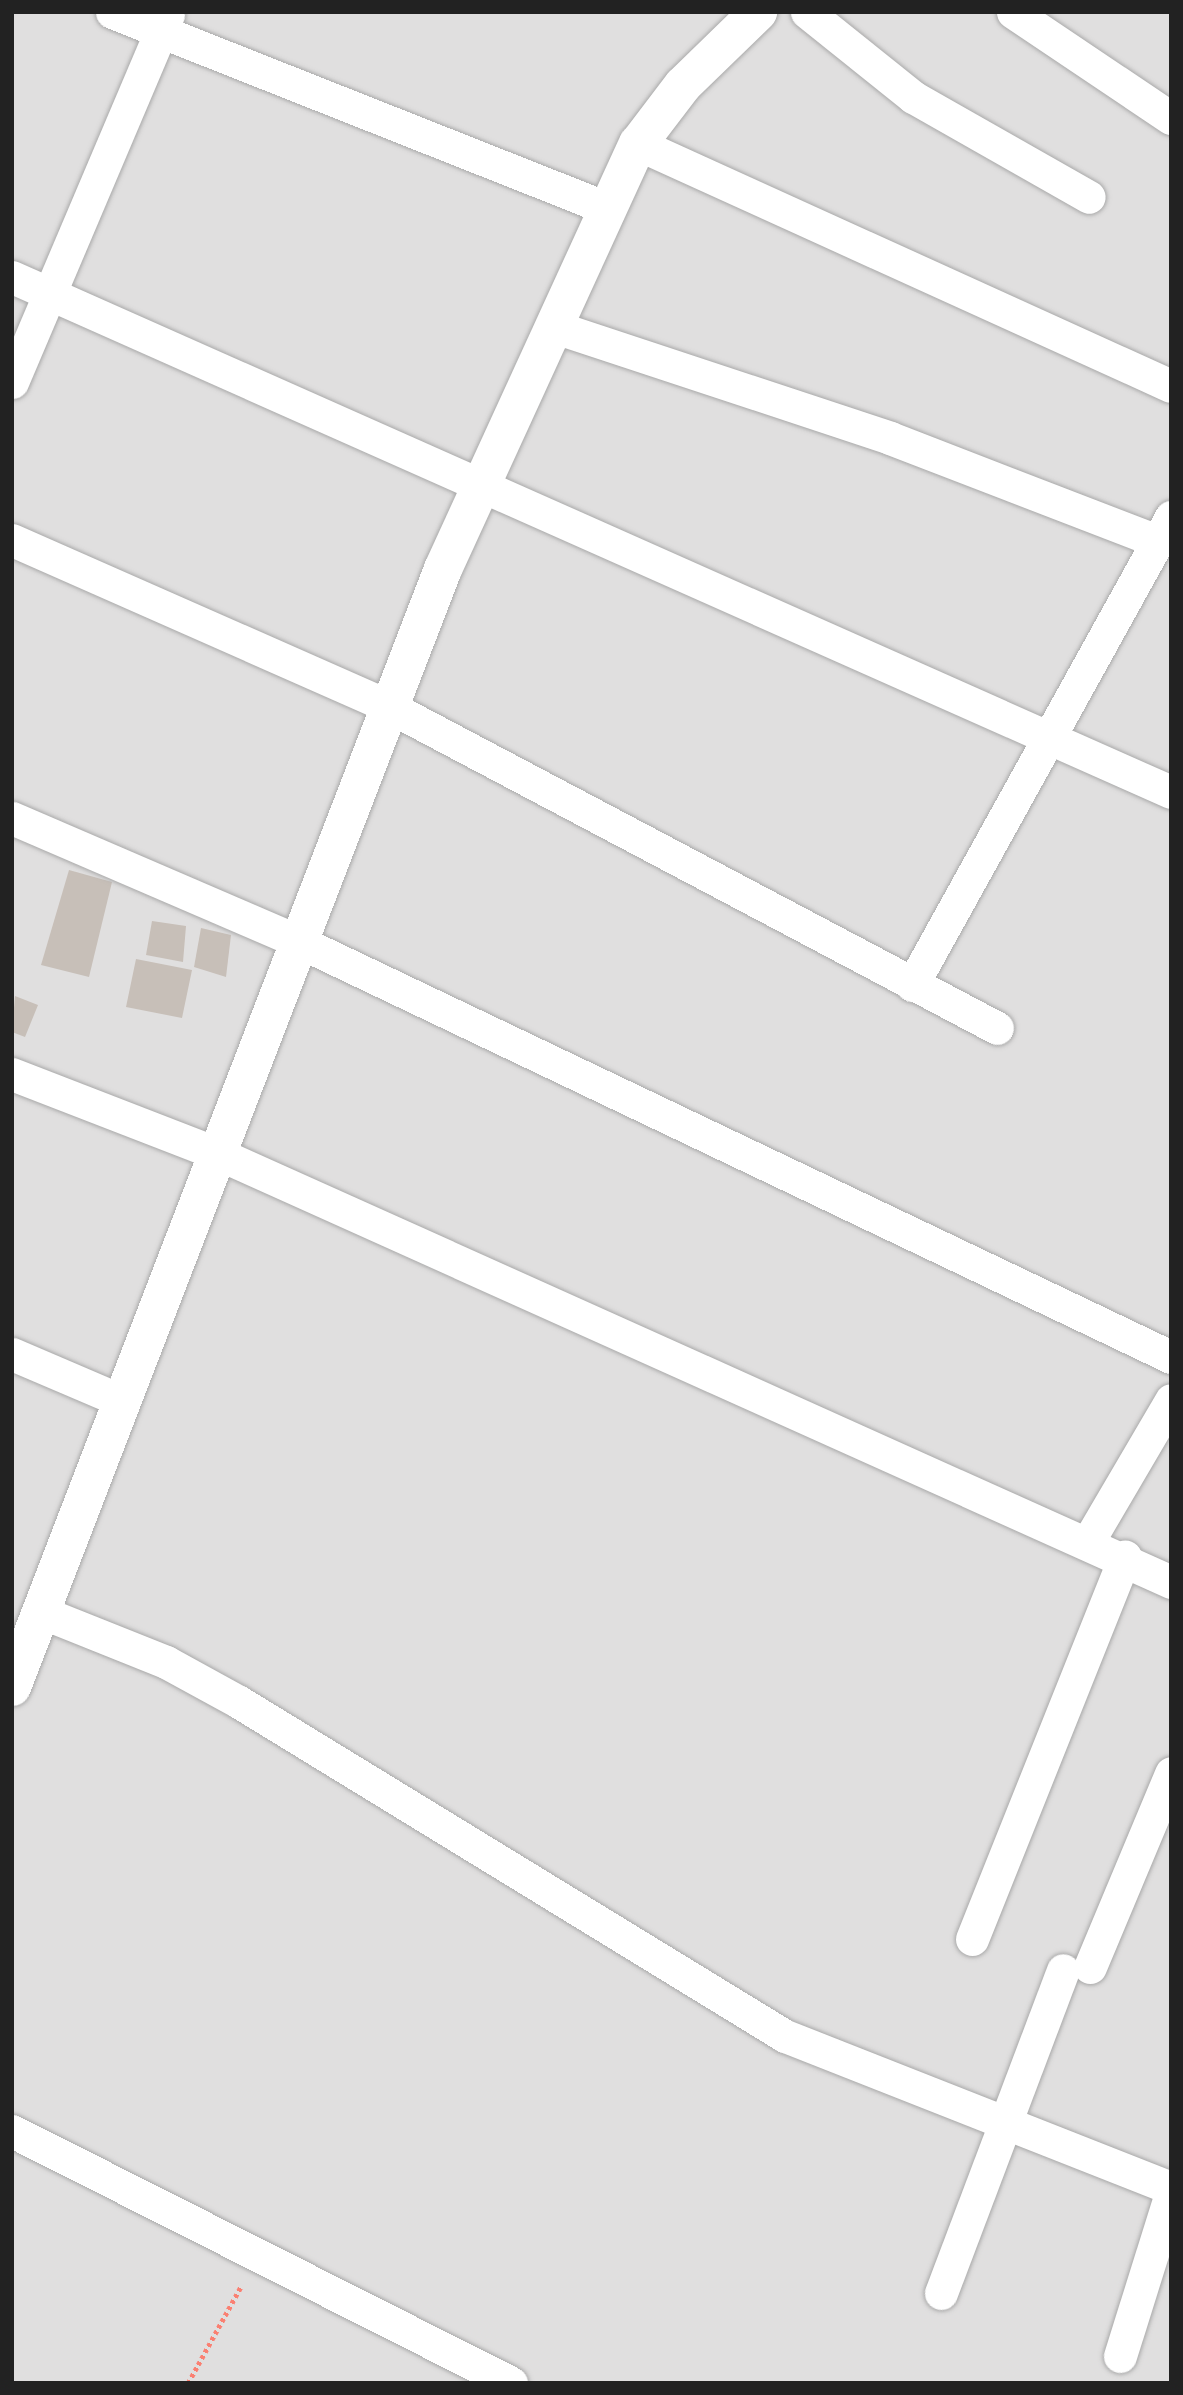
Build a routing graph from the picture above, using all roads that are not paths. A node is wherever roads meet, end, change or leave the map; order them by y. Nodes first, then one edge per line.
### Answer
1 (111, 12) edge
2 (758, 12) edge
3 (807, 12) edge
4 (1013, 12) edge
5 (164, 23) edge
6 (1171, 118) edge
7 (638, 144) junction
8 (1089, 198) dead end
9 (609, 209) junction
10 (12, 276) edge
11 (49, 293) junction
12 (552, 326) junction
13 (12, 382) edge
14 (1171, 386) edge
15 (483, 482) junction
16 (1164, 529) edge
17 (12, 540) edge
18 (386, 705) junction
19 (1049, 736) junction
20 (1171, 792) edge
21 (12, 818) edge
22 (300, 942) junction
23 (912, 985) junction
24 (998, 1028) dead end
25 (12, 1074) edge
26 (221, 1155) junction
27 (12, 1354) edge
28 (1171, 1357) edge
29 (1171, 1400) edge
30 (122, 1401) junction
31 (1088, 1540) junction
32 (1125, 1556) junction
33 (1171, 1581) edge
34 (30, 1618) edge
35 (12, 1687) edge
36 (1171, 1773) edge
37 (972, 1939) dead end
38 (1004, 2125) junction
39 (12, 2131) edge
40 (1171, 2191) edge
41 (942, 2293) dead end
42 (1120, 2356) dead end
43 (511, 2383) edge

1 - 5 street
2 - 7 street
3 - 8 street
4 - 6 street
5 - 9 street
5 - 11 street
7 - 9 street
7 - 14 street
9 - 12 street
10 - 11 street
11 - 13 street
11 - 15 street
12 - 15 street
12 - 16 street
15 - 18 street
15 - 19 street
16 - 19 street
17 - 18 street
18 - 22 street
18 - 23 street
19 - 20 street
19 - 23 street
21 - 22 street
22 - 26 street
22 - 28 street
23 - 24 street
25 - 26 street
26 - 30 street
26 - 31 street
27 - 30 street
29 - 31 street
30 - 34 street
31 - 32 street
32 - 33 street
32 - 37 street
34 - 35 street
34 - 38 street
36 - 38 street
38 - 40 street
38 - 41 street
39 - 43 street
40 - 42 street

